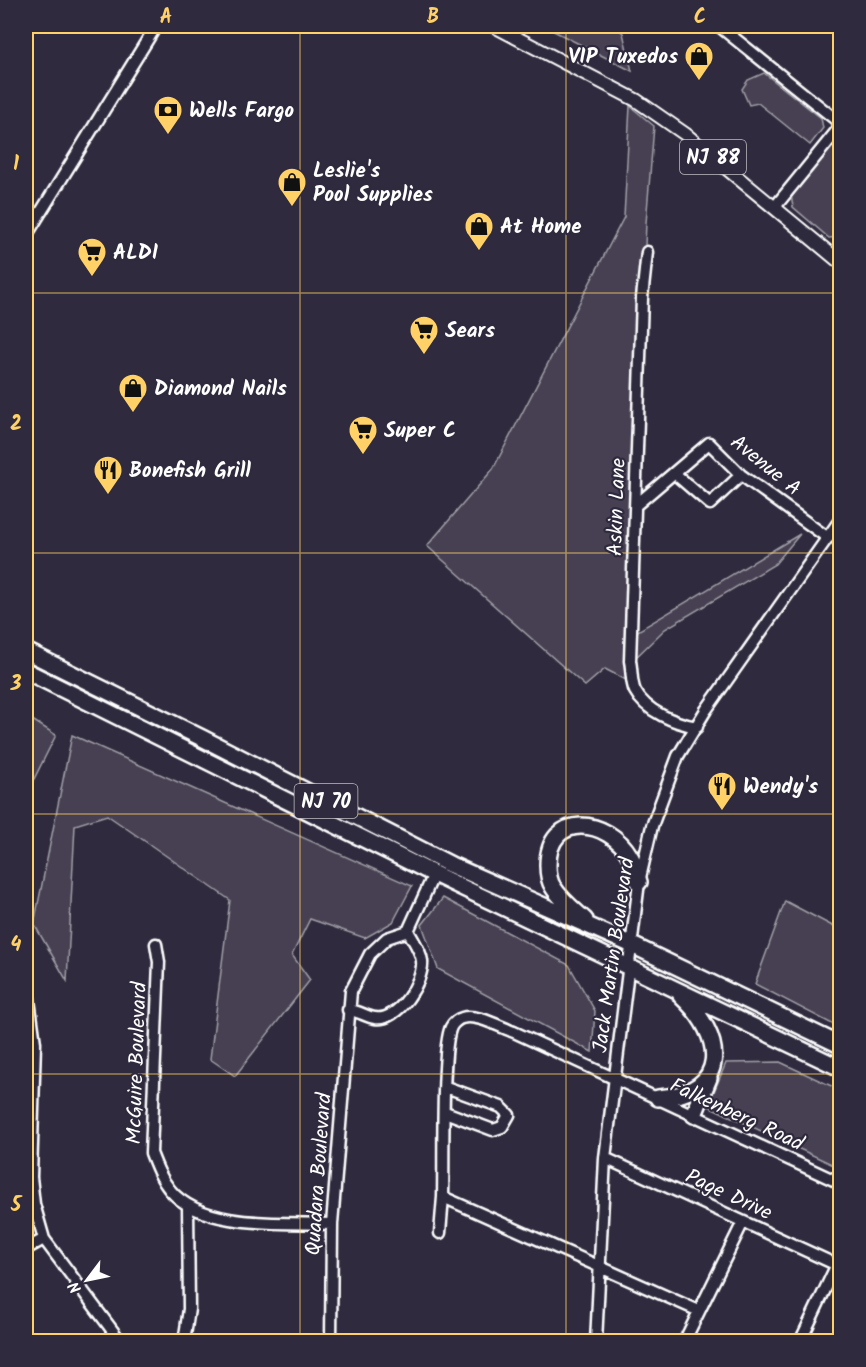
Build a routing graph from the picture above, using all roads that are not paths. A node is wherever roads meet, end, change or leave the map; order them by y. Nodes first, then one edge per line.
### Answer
1 (156, 26) edge
2 (494, 26) edge
3 (719, 26) edge
4 (840, 125) edge
5 (774, 208) junction
6 (26, 236) edge
7 (647, 252) dead end
8 (840, 262) edge
9 (674, 473) junction
10 (741, 475) junction
11 (636, 505) junction
12 (840, 520) edge
13 (828, 538) junction
14 (26, 651) edge
15 (26, 671) edge
16 (697, 727) junction
17 (435, 874) junction
18 (639, 882) junction
19 (596, 930) junction
20 (408, 931) junction
21 (156, 944) dead end
22 (630, 944) junction
23 (629, 965) junction
24 (26, 978) edge
25 (668, 984) junction
26 (348, 1010) junction
27 (840, 1045) edge
28 (840, 1068) edge
29 (711, 1072) junction
30 (616, 1080) junction
31 (446, 1087) junction
32 (658, 1098) junction
33 (445, 1112) junction
34 (694, 1115) junction
35 (605, 1158) junction
36 (840, 1184) edge
37 (443, 1197) junction
38 (188, 1205) junction
39 (743, 1222) junction
40 (332, 1224) junction
41 (440, 1233) dead end
42 (44, 1239) junction
43 (26, 1249) edge
44 (839, 1261) edge
45 (599, 1266) junction
46 (699, 1311) junction
47 (121, 1341) edge
48 (184, 1341) edge
49 (331, 1341) edge
50 (596, 1341) edge
51 (684, 1341) edge
52 (800, 1341) edge

1 - 6 street
2 - 5 main road, NJ 88
3 - 4 street
4 - 5 street
5 - 8 main road, NJ 88
7 - 11 street, Askin Lane
9 - 10 street
9 - 10 street, Avenue A
9 - 11 street
10 - 13 street, Avenue A
11 - 16 street, Askin Lane
12 - 13 street, Jack Martin Boulevard
13 - 16 street, Jack Martin Boulevard
14 - 19 highway, NJ 70
15 - 17 highway, NJ 70
16 - 18 street, Jack Martin Boulevard
17 - 20 street
17 - 23 highway, NJ 70
18 - 19 highway
18 - 22 street, Jack Martin Boulevard
19 - 22 highway, NJ 70
20 - 26 street, Quadara Boulevard
20 - 26 street
21 - 38 street, McGuire Boulevard
22 - 23 street, Jack Martin Boulevard
22 - 27 highway, NJ 70
23 - 25 highway, NJ 70
23 - 30 street, Jack Martin Boulevard
24 - 42 street
25 - 28 highway, NJ 70
25 - 29 highway
26 - 40 street, Quadara Boulevard
29 - 32 highway
29 - 34 highway
30 - 31 street, Falkenberg Road
30 - 32 street, Falkenberg Road
30 - 35 street, Jack Martin Boulevard
31 - 33 street
31 - 33 street
32 - 34 street, Falkenberg Road
33 - 37 street
34 - 36 street, Falkenberg Road
35 - 39 street, Page Drive
35 - 45 street, Jack Martin Boulevard
37 - 41 street
37 - 45 street
38 - 40 street, McGuire Boulevard
38 - 48 street
39 - 44 street, Page Drive
39 - 46 street
40 - 49 street, Quadara Boulevard
42 - 43 street
42 - 47 street
44 - 52 street
45 - 46 street
45 - 50 street, Jack Martin Boulevard
46 - 51 street

